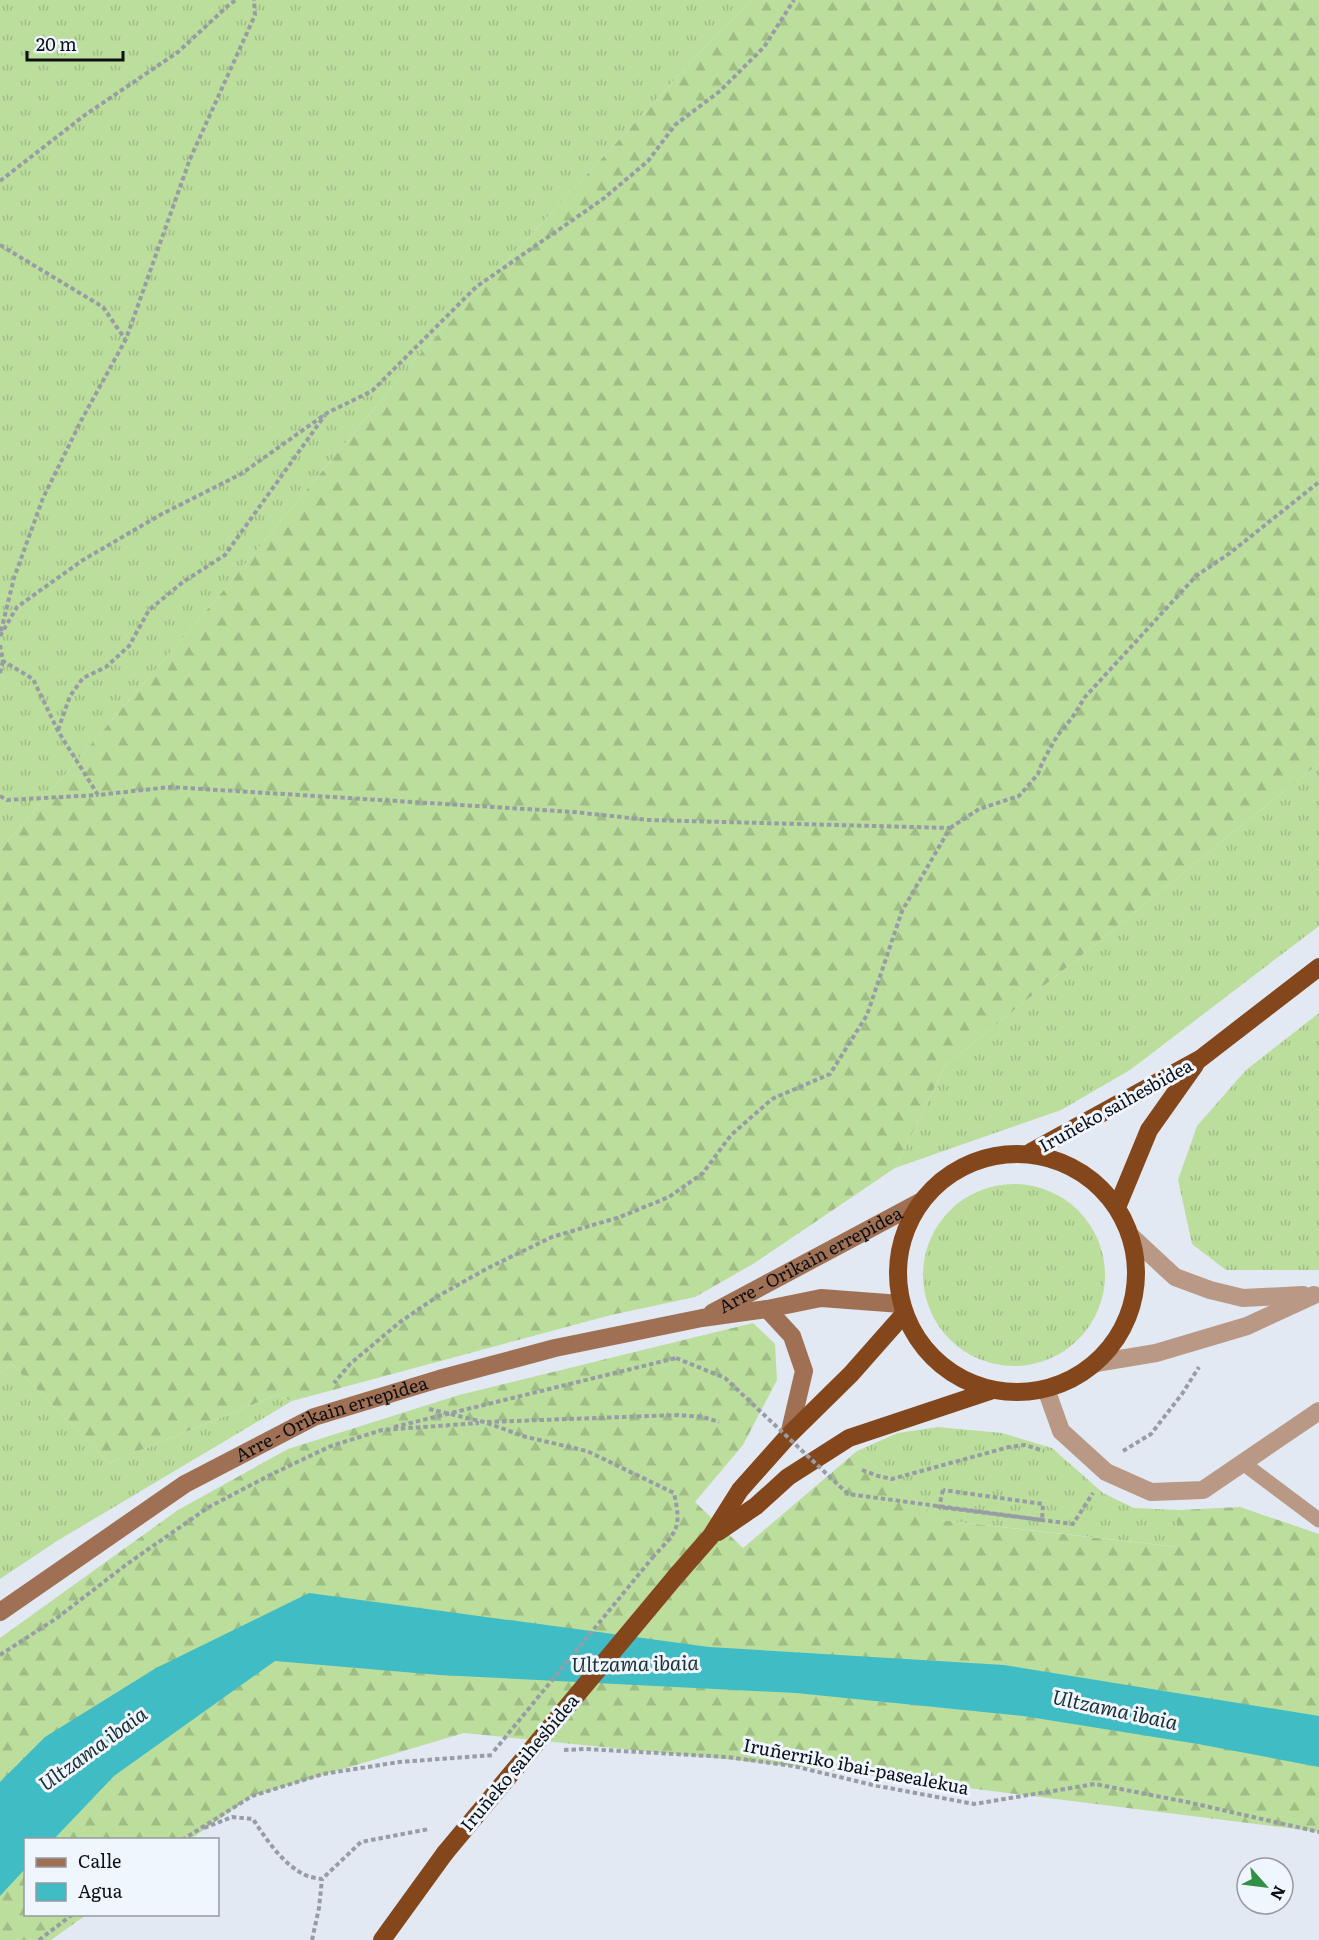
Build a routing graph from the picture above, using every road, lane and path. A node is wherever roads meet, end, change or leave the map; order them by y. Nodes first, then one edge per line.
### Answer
1 (237, 0) edge
2 (254, 0) edge
3 (794, 0) edge
4 (0, 181) edge
5 (0, 245) edge
6 (126, 339) junction
7 (327, 413) junction
8 (1319, 482) edge
9 (0, 634) edge
10 (0, 645) edge
11 (3, 661) junction
12 (0, 673) edge
13 (58, 731) junction
14 (98, 795) junction
15 (0, 796) edge
16 (950, 828) junction
17 (1319, 967) edge
18 (1200, 1059) junction
19 (1031, 1152) junction
20 (920, 1202) junction
21 (1118, 1205) junction
22 (1132, 1237) junction
23 (1316, 1294) edge
24 (767, 1309) junction
25 (903, 1309) junction
26 (702, 1318) junction
27 (1205, 1358) dead end
28 (1096, 1363) junction
29 (1046, 1389) junction
30 (993, 1390) junction
31 (423, 1407) dead end
32 (335, 1411) junction
33 (1319, 1411) edge
34 (447, 1414) junction
35 (484, 1422) junction
36 (719, 1422) dead end
37 (382, 1430) junction
38 (789, 1435) junction
39 (1122, 1452) dead end
40 (1052, 1457) dead end
41 (1243, 1463) junction
42 (862, 1470) dead end
43 (1094, 1491) dead end
44 (1319, 1520) edge
45 (711, 1536) junction
46 (0, 1612) edge
47 (0, 1655) edge
48 (553, 1751) dead end
49 (498, 1755) dead end
50 (481, 1766) dead end
51 (436, 1820) dead end
52 (195, 1831) junction
53 (1319, 1832) edge
54 (184, 1838) edge
55 (322, 1879) junction
56 (71, 1916) edge
57 (39, 1940) edge
58 (312, 1940) edge
59 (382, 1940) edge

1 - 4 path
2 - 6 path
3 - 7 path
5 - 6 path
6 - 9 path
7 - 9 path
7 - 13 path
8 - 16 path
10 - 11 path
11 - 12 path
11 - 13 path
13 - 14 path
14 - 15 path
14 - 16 path
16 - 32 path
17 - 18 highway, Iruñeko saihesbidea
18 - 19 highway, Iruñeko saihesbidea
18 - 21 highway, Iruñeko saihesbidea
19 - 20 highway
19 - 21 highway
20 - 25 highway
20 - 26 main road, Arre - Orikain errepidea
21 - 22 highway
22 - 23 street
22 - 28 highway
23 - 28 street
24 - 25 main road, Arre - Orikain errepidea
24 - 26 main road, Arre - Orikain errepidea
24 - 38 main road, Arre - Orikain errepidea
25 - 30 highway
25 - 38 highway, Iruñeko saihesbidea
26 - 32 main road, Arre - Orikain errepidea
27 - 39 path
28 - 29 highway
29 - 30 highway
29 - 41 street
30 - 45 highway, Iruñeko saihesbidea
31 - 34 path
32 - 46 main road, Arre - Orikain errepidea
33 - 41 street
34 - 35 path
34 - 37 path
34 - 43 path, bridge
35 - 36 path
35 - 37 path
35 - 50 path, bridge
37 - 47 path
38 - 45 highway, Iruñeko saihesbidea
40 - 42 path
41 - 44 lane
45 - 59 highway, Iruñeko saihesbidea, bridge
48 - 53 path, Iruñerriko ibai-pasealekua
49 - 52 path
51 - 55 path
52 - 54 path
52 - 55 path
55 - 58 path
56 - 57 path

